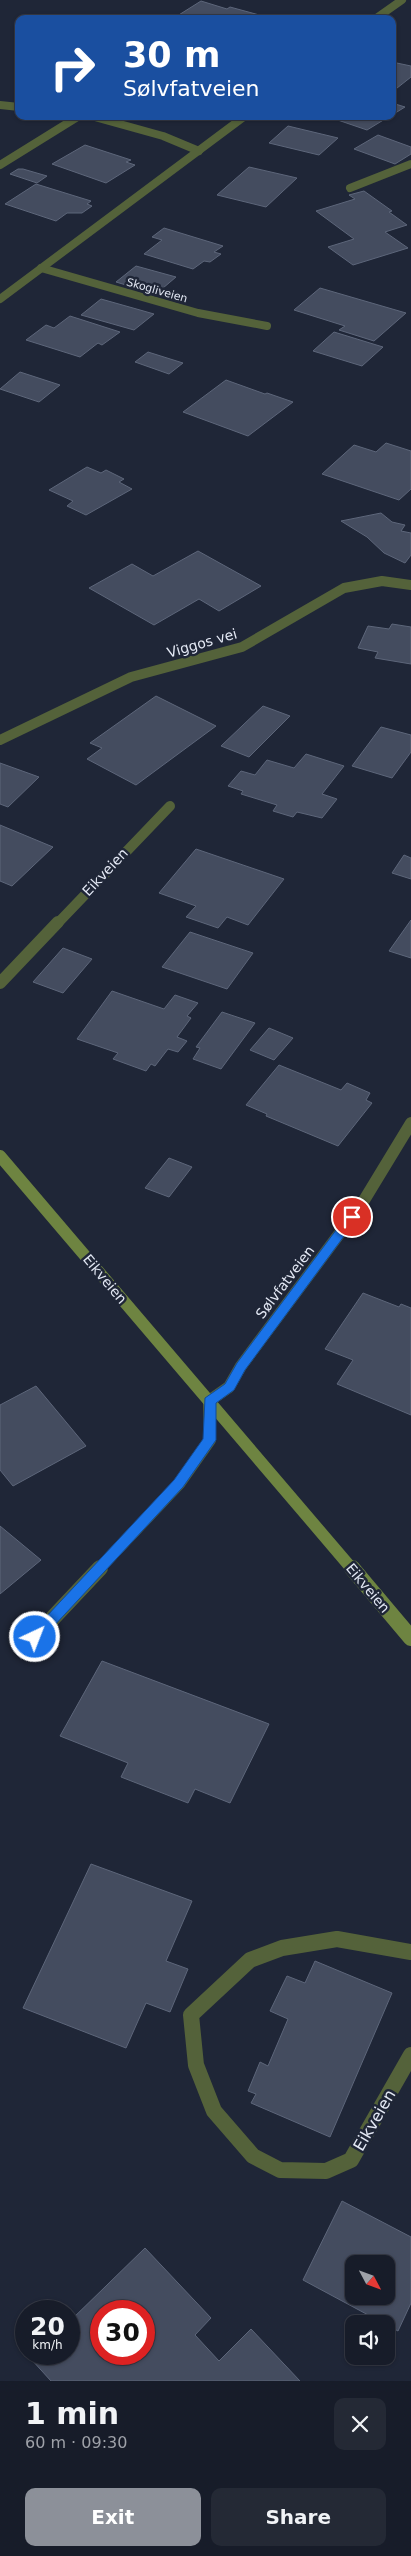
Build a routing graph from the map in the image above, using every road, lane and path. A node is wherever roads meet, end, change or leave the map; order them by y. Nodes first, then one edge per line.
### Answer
1 (402, 0) edge
2 (381, 15) edge
3 (0, 105) edge
4 (15, 107) edge
5 (73, 120) edge
6 (105, 120) edge
7 (240, 120) edge
8 (199, 151) junction
9 (411, 164) edge
10 (0, 165) edge
11 (350, 188) dead end
12 (42, 268) junction
13 (0, 299) edge
14 (267, 326) dead end
15 (411, 585) edge
16 (0, 740) edge
17 (170, 806) dead end
18 (0, 984) edge
19 (411, 1123) edge
20 (0, 1156) edge
21 (209, 1401) junction
22 (35, 1637) dead end
23 (411, 1638) edge
24 (411, 1952) edge
25 (411, 2055) edge

1 - 2 street
3 - 4 street
5 - 10 street
6 - 8 street
7 - 8 street
8 - 12 street
9 - 11 street
12 - 13 street
12 - 14 street, Skogliveien
15 - 16 street, Viggos vei
17 - 18 street, Eikveien
19 - 21 street, Sølvfatveien
20 - 21 main road, Eikveien
21 - 22 street
21 - 23 main road, Eikveien
24 - 25 street, Eikveien

